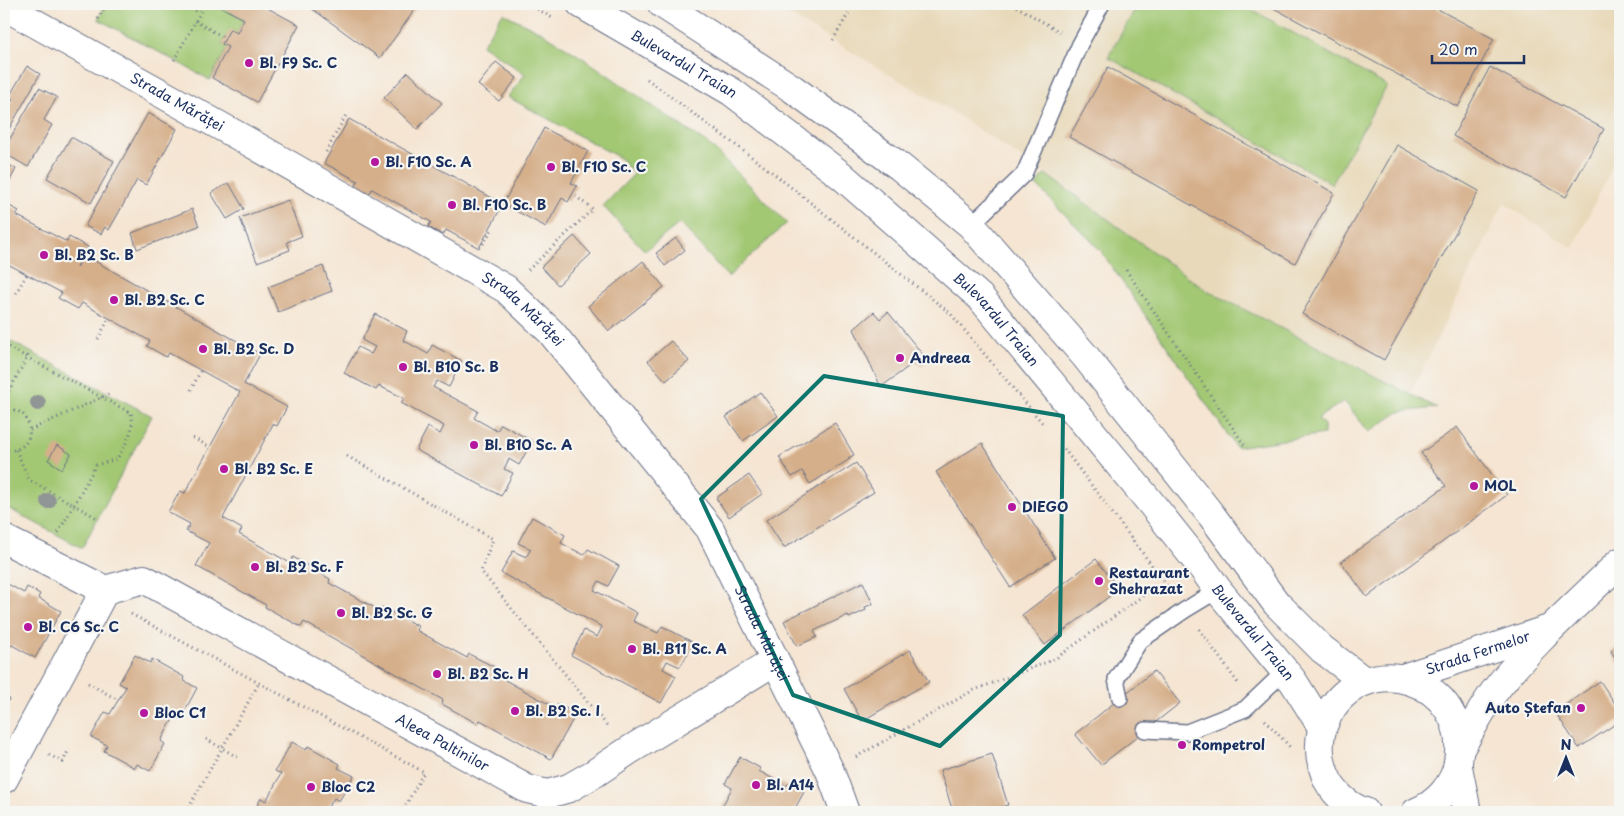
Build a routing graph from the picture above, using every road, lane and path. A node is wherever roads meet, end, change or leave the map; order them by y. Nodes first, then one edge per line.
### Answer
1 (106, 4) edge
2 (182, 4) edge
3 (529, 4) edge
4 (581, 4) edge
5 (662, 4) edge
6 (854, 4) edge
7 (1012, 4) edge
8 (1102, 4) edge
9 (4, 6) edge
10 (204, 6) dead end
11 (199, 13) junction
12 (98, 19) dead end
13 (195, 21) junction
14 (562, 23) dead end
15 (226, 38) dead end
16 (833, 40) dead end
17 (1080, 44) junction
18 (174, 60) dead end
19 (642, 76) dead end
20 (347, 113) dead end
21 (323, 159) dead end
22 (572, 194) dead end
23 (971, 225) junction
24 (1126, 270) dead end
25 (525, 272) dead end
26 (27, 274) dead end
27 (16, 294) dead end
28 (109, 318) dead end
29 (98, 339) dead end
30 (4, 345) edge
31 (30, 352) dead end
32 (27, 357) junction
33 (201, 370) dead end
34 (191, 390) dead end
35 (109, 394) dead end
36 (102, 397) junction
37 (4, 400) edge
38 (4, 411) edge
39 (30, 430) junction
40 (1049, 430) dead end
41 (194, 438) dead end
42 (1061, 445) dead end
43 (1245, 446) dead end
44 (210, 447) dead end
45 (4, 450) edge
46 (16, 450) junction
47 (347, 456) dead end
48 (74, 505) junction
49 (97, 518) dead end
50 (58, 535) dead end
51 (4, 539) edge
52 (1620, 562) edge
53 (1158, 585) dead end
54 (105, 590) junction
55 (1218, 590) junction
56 (1185, 610) junction
57 (130, 614) dead end
58 (1552, 628) junction
59 (775, 661) junction
60 (1285, 672) junction
61 (1403, 678) junction
62 (82, 679) dead end
63 (1364, 681) junction
64 (259, 683) junction
65 (1120, 698) dead end
66 (118, 700) dead end
67 (1252, 702) junction
68 (1322, 728) junction
69 (1145, 730) dead end
70 (206, 739) dead end
71 (222, 748) junction
72 (69, 749) dead end
73 (628, 751) junction
74 (42, 752) dead end
75 (1297, 753) dead end
76 (239, 758) dead end
77 (855, 758) dead end
78 (1459, 758) junction
79 (4, 778) edge
80 (186, 812) edge
81 (402, 812) edge
82 (845, 812) edge
83 (1364, 812) edge
84 (1416, 812) edge
85 (1467, 812) edge

1 - 12 path
2 - 11 path
3 - 14 path
4 - 55 street, Bulevardul Traian
5 - 23 street
6 - 16 path
7 - 17 path
8 - 17 lane
9 - 59 street, Strada Mărăței
10 - 11 path
11 - 13 path
13 - 15 path
13 - 18 path
17 - 23 lane
19 - 40 path
20 - 21 path
22 - 25 path
23 - 63 street
24 - 43 path
26 - 27 path
28 - 29 path
30 - 32 path
31 - 32 path
32 - 36 path
32 - 37 path
33 - 34 path
35 - 36 path
36 - 39 path
36 - 48 path
38 - 39 path
39 - 46 path
41 - 44 path
42 - 56 path
45 - 46 path
46 - 48 path
47 - 73 path
48 - 49 path
48 - 50 path
51 - 54 street
52 - 58 street, Strada Fermelor
53 - 77 path
54 - 73 street, Aleea Paltinilor
54 - 79 street
55 - 56 lane
55 - 60 street, Bulevardul Traian
56 - 65 lane
56 - 67 path
57 - 64 path
58 - 61 street, Strada Fermelor
58 - 78 street, Strada Fermelor
59 - 73 street, Aleea Paltinilor
59 - 82 street, Strada Mărăței
60 - 67 lane
60 - 68 street, Bulevardul Traian
61 - 63 street
61 - 78 street
62 - 66 path
63 - 68 street
64 - 71 path
64 - 81 path
67 - 69 lane
67 - 75 path
68 - 83 street
70 - 71 path
71 - 76 path
71 - 80 path
72 - 74 path
78 - 84 street, Strada Fermelor
78 - 85 street

